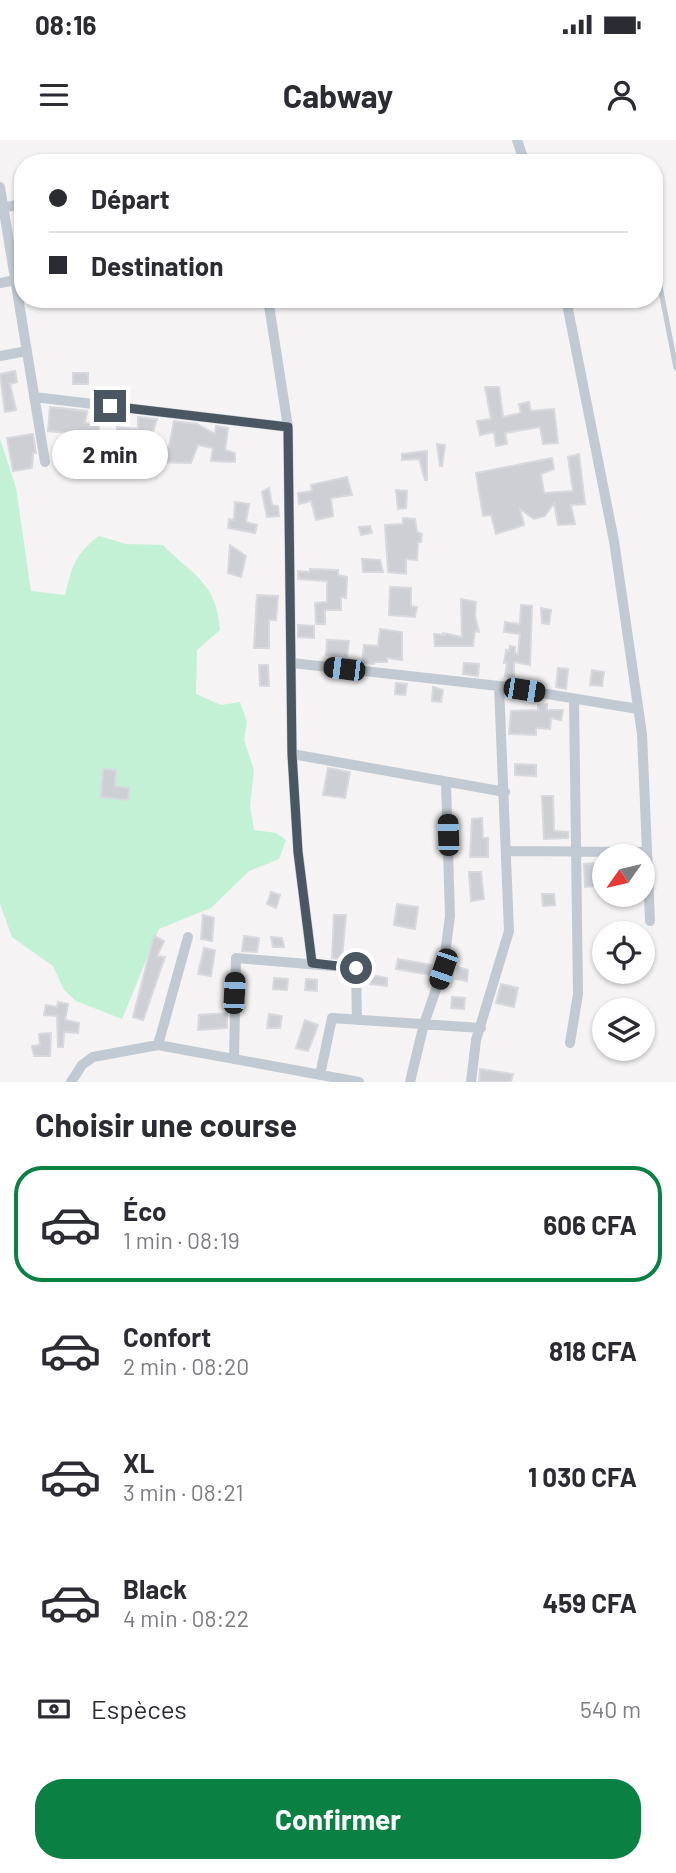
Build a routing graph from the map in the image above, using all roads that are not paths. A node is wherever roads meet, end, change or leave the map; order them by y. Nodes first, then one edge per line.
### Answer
1 (0, 187) edge
2 (2, 208) edge
3 (14, 274) edge
4 (663, 302) edge
5 (20, 308) edge
6 (269, 308) edge
7 (568, 308) edge
8 (27, 351) junction
9 (0, 356) edge
10 (676, 368) edge
11 (34, 397) junction
12 (288, 427) junction
13 (45, 462) dead end
14 (292, 663) junction
15 (499, 686) junction
16 (574, 699) junction
17 (638, 709) junction
18 (292, 754) junction
19 (446, 782) junction
20 (505, 792) junction
21 (646, 844) edge
22 (506, 851) junction
23 (576, 852) junction
24 (592, 852) edge
25 (649, 907) edge
26 (650, 921) dead end
27 (188, 937) dead end
28 (312, 963) junction
29 (357, 1020) junction
30 (424, 1024) junction
31 (481, 1028) junction
32 (570, 1043) dead end
33 (158, 1045) junction
34 (234, 1059) junction
35 (320, 1075) junction
36 (71, 1082) edge
37 (359, 1082) edge
38 (410, 1082) edge
39 (471, 1082) edge

1 - 2 street
2 - 3 street
4 - 10 lane
5 - 8 street
6 - 12 street
7 - 17 street
8 - 9 street
8 - 11 street
11 - 12 street
11 - 13 street
12 - 14 street
14 - 15 street
14 - 18 street
15 - 16 street
15 - 20 street
16 - 17 street
16 - 23 street
17 - 21 street
18 - 19 street
18 - 28 street
19 - 20 street
19 - 30 street
20 - 22 street
22 - 23 street
22 - 31 street
23 - 24 street
23 - 32 street
25 - 26 street
27 - 33 street
28 - 29 street
28 - 34 street
29 - 30 street
29 - 35 street
30 - 31 street
30 - 38 street
31 - 39 street
33 - 34 street
33 - 36 street
34 - 35 street
35 - 37 street

